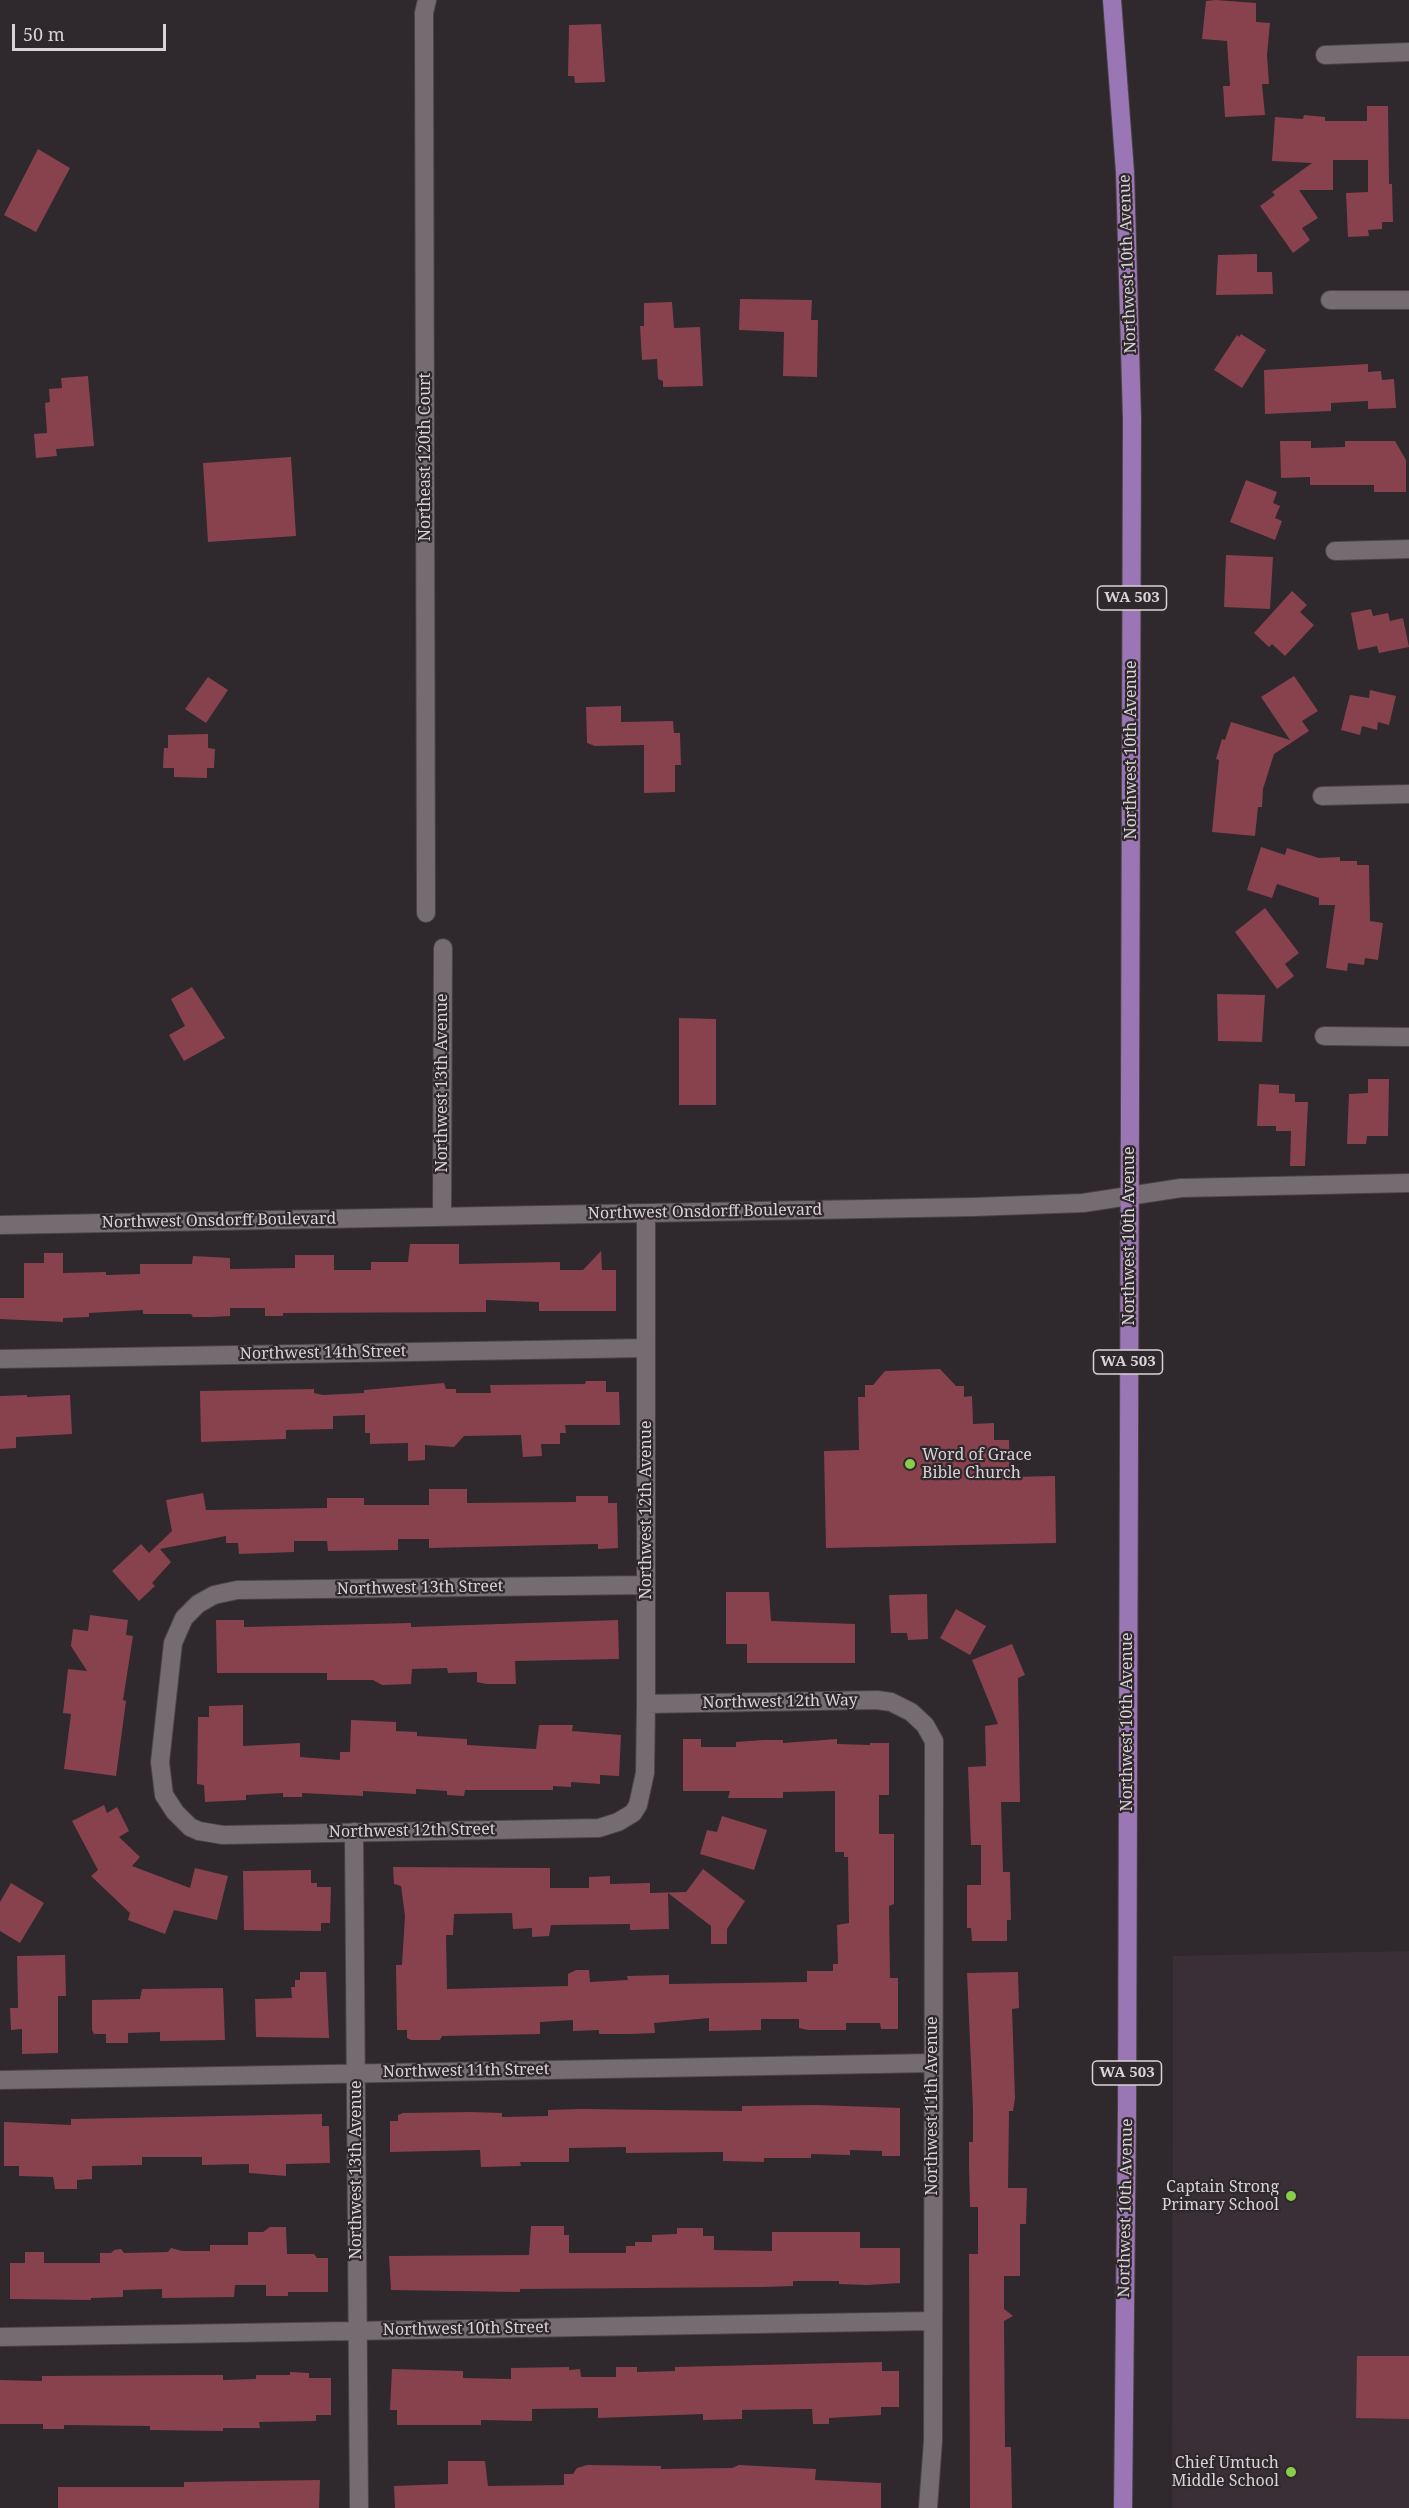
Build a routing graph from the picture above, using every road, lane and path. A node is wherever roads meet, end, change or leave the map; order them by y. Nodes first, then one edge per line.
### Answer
1 (428, 0) edge
2 (1112, 0) edge
3 (1409, 52) edge
4 (1325, 55) dead end
5 (1330, 300) dead end
6 (1409, 300) edge
7 (1409, 549) edge
8 (1335, 551) dead end
9 (1409, 794) edge
10 (1322, 796) dead end
11 (426, 914) dead end
12 (443, 948) dead end
13 (1324, 1036) dead end
14 (1409, 1037) edge
15 (1409, 1182) edge
16 (1129, 1196) junction
17 (646, 1214) junction
18 (442, 1217) junction
19 (0, 1225) edge
20 (646, 1348) junction
21 (0, 1359) edge
22 (646, 1585) junction
23 (646, 1704) junction
24 (911, 1712) joint
25 (638, 1805) joint
26 (182, 1820) joint
27 (354, 1832) junction
28 (932, 2063) junction
29 (355, 2073) junction
30 (0, 2080) edge
31 (932, 2321) junction
32 (358, 2331) junction
33 (0, 2337) edge
34 (359, 2508) edge
35 (928, 2508) edge
36 (1123, 2508) edge

1 - 11 street, Northeast 120th Court
2 - 16 main road, Northwest 10th Avenue / WA 503
3 - 4 street
5 - 6 street
7 - 8 street
9 - 10 street
12 - 18 street, Northwest 13th Avenue
13 - 14 street
15 - 16 street, Northwest Onsdorff Boulevard
16 - 17 street, Northwest Onsdorff Boulevard
16 - 36 main road, Northwest 10th Avenue / WA 503
17 - 18 street, Northwest Onsdorff Boulevard
17 - 20 street, Northwest 12th Avenue
18 - 19 street, Northwest Onsdorff Boulevard
20 - 21 street, Northwest 14th Street
20 - 22 street, Northwest 12th Avenue
22 - 23 street, Northwest 12th Avenue
22 - 26 street, Northwest 13th Street
23 - 24 street, Northwest 12th Way
23 - 25 street, Northwest 12th Avenue
24 - 28 street, Northwest 11th Avenue
25 - 27 street, Northwest 12th Street
26 - 27 street, Northwest 12th Street
27 - 29 street, Northwest 13th Avenue
28 - 29 street, Northwest 11th Street
28 - 31 street, Northwest 11th Avenue
29 - 30 street, Northwest 11th Street
29 - 32 street, Northwest 13th Avenue
31 - 32 street, Northwest 10th Street
31 - 35 street, Northwest 11th Avenue
32 - 33 street, Northwest 10th Street
32 - 34 street, Northwest 13th Avenue

